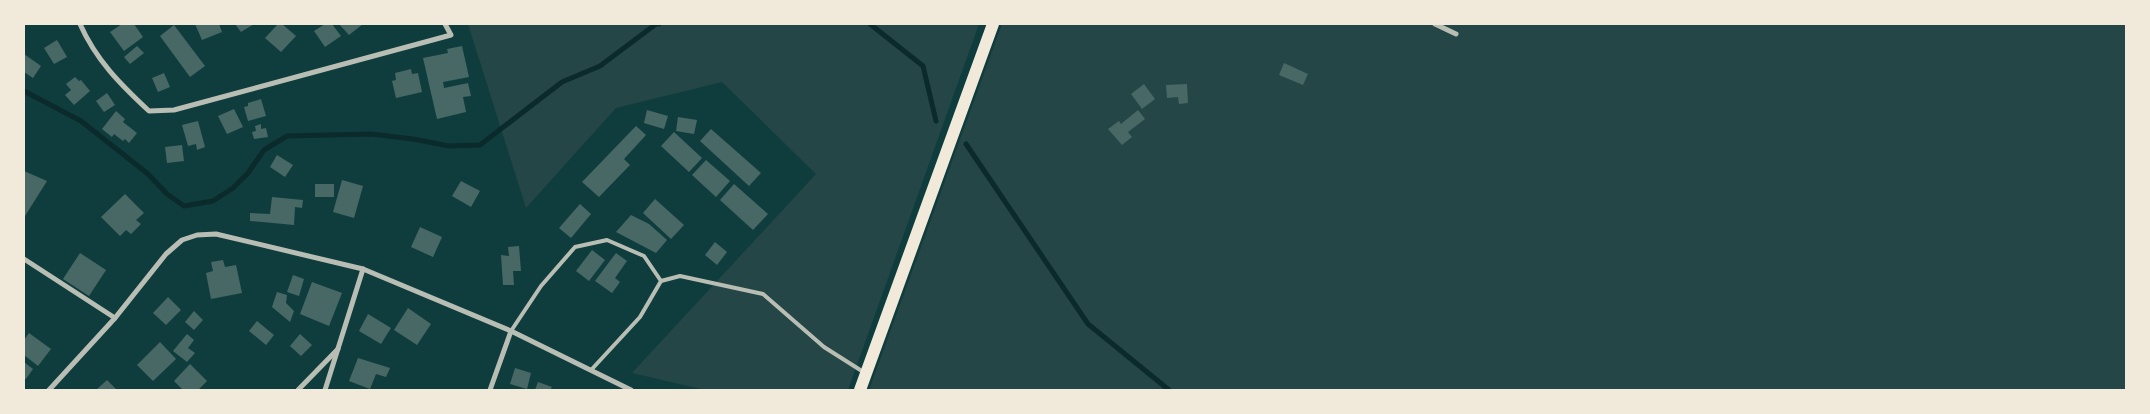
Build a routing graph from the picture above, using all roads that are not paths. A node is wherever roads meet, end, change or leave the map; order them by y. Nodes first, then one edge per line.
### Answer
1 (80, 24) edge
2 (445, 24) edge
3 (993, 24) edge
4 (1435, 24) edge
5 (1456, 34) dead end
6 (24, 259) edge
7 (363, 269) junction
8 (661, 281) junction
9 (115, 318) junction
10 (511, 331) junction
11 (338, 348) junction
12 (592, 369) junction
13 (867, 374) junction
14 (49, 390) edge
15 (298, 390) edge
16 (325, 390) edge
17 (490, 390) edge
18 (631, 390) edge
19 (860, 390) edge

1 - 2 street
3 - 13 main road
4 - 5 street
6 - 9 street
7 - 9 street
7 - 10 street
7 - 11 street
8 - 10 lane
8 - 12 lane
8 - 13 lane
9 - 14 street
10 - 12 street
10 - 17 street
11 - 15 street
11 - 16 street
12 - 18 street
13 - 19 main road

